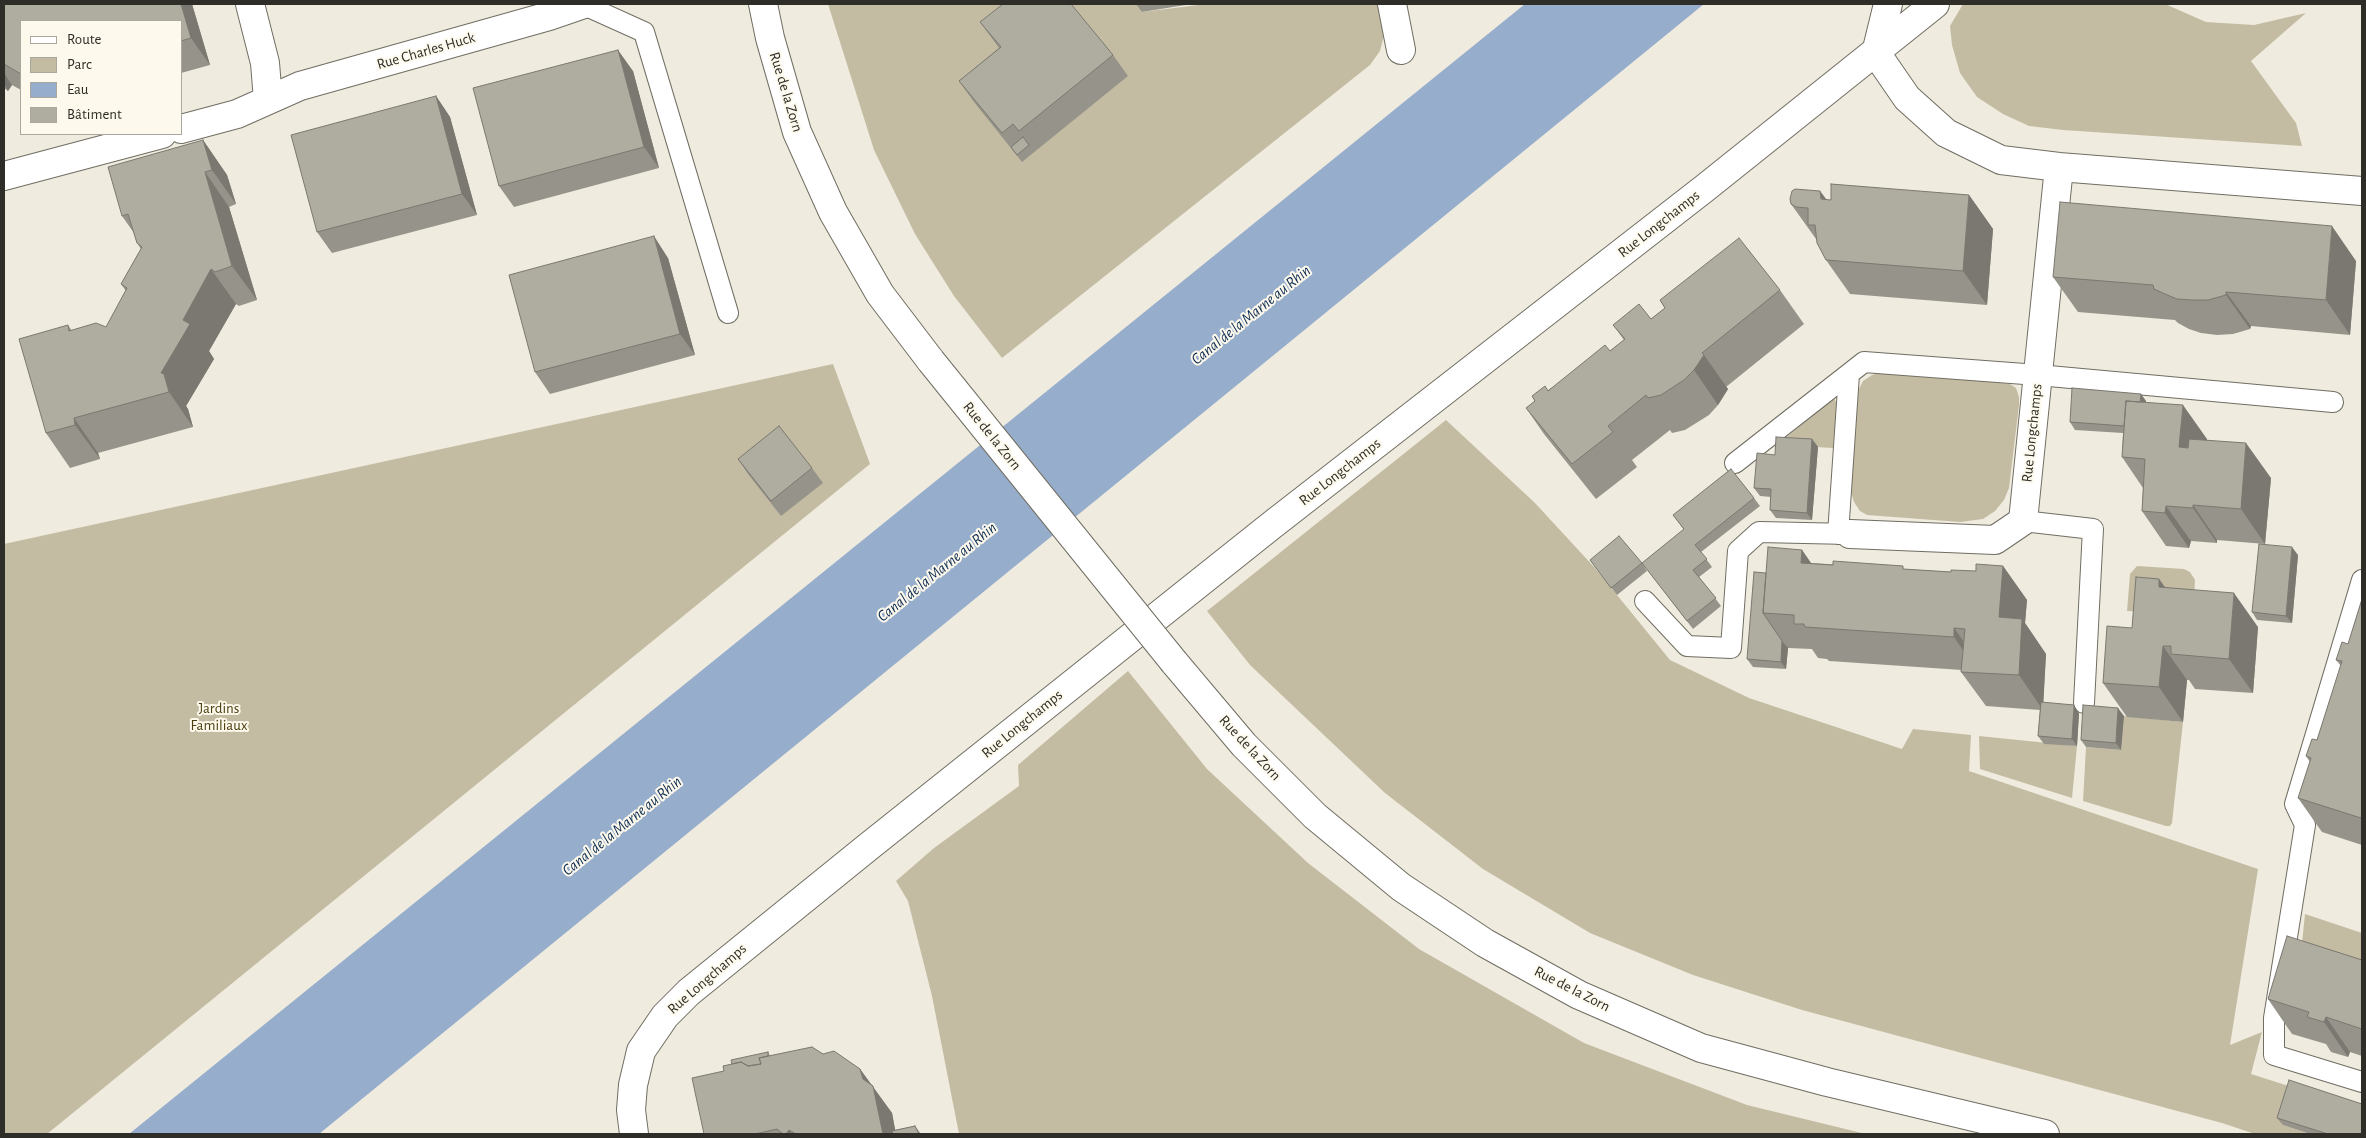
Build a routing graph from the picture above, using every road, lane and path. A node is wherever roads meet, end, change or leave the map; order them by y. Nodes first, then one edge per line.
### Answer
1 (250, 4) edge
2 (584, 4) edge
3 (763, 4) edge
4 (1392, 4) edge
5 (1888, 4) edge
6 (1935, 4) edge
7 (1401, 50) dead end
8 (1876, 53) junction
9 (268, 100) junction
10 (182, 128) edge
11 (158, 135) edge
12 (2059, 167) junction
13 (4, 176) edge
14 (2362, 191) edge
15 (728, 313) dead end
16 (1849, 374) junction
17 (2038, 375) junction
18 (2333, 402) dead end
19 (1736, 463) dead end
20 (2023, 521) junction
21 (1844, 534) junction
22 (2362, 580) edge
23 (1645, 601) dead end
24 (2084, 703) edge
25 (2362, 1082) edge
26 (634, 1134) edge
27 (2045, 1134) edge

1 - 9 street
2 - 9 street, Rue Charles Huck
2 - 15 lane
3 - 27 street, Rue de la Zorn, bridge
4 - 7 street
5 - 8 street
6 - 8 street, Rue Longchamps
8 - 12 street
8 - 26 street, Rue Longchamps
9 - 10 street, Rue Charles Huck
11 - 13 street
12 - 14 street
12 - 17 street, Rue Longchamps
16 - 17 lane
16 - 19 lane
16 - 21 lane
17 - 18 lane
17 - 20 street, Rue Longchamps
20 - 21 street
20 - 24 lane
21 - 23 lane
22 - 25 lane

